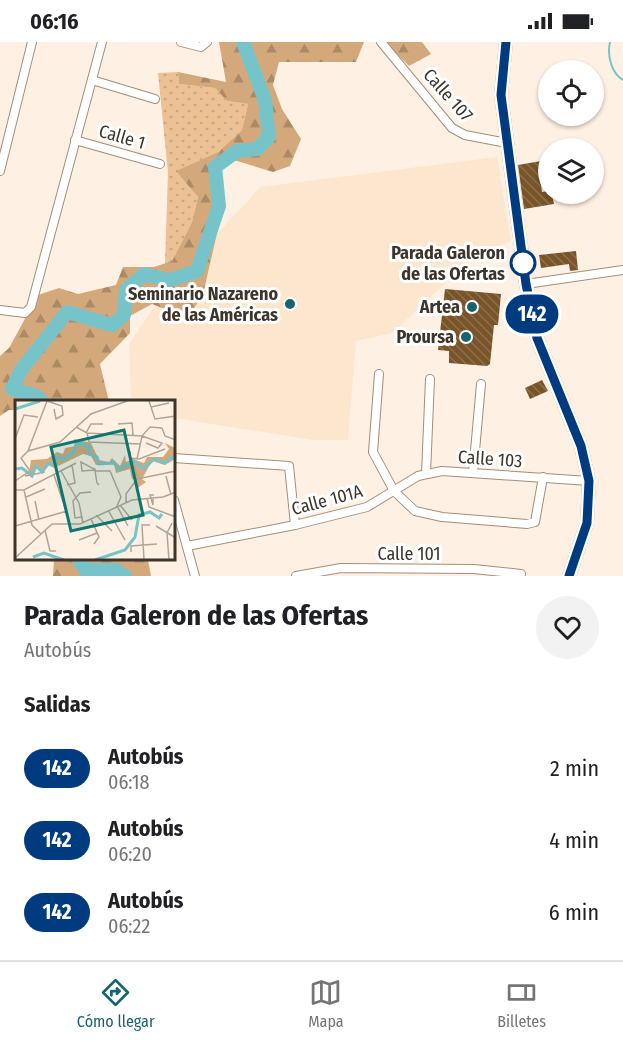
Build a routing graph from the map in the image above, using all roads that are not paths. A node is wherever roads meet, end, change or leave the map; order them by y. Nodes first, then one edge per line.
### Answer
1 (32, 42) edge
2 (102, 42) edge
3 (181, 42) edge
4 (207, 42) edge
5 (381, 42) edge
6 (506, 42) edge
7 (92, 80) junction
8 (155, 99) dead end
9 (75, 140) junction
10 (507, 143) junction
11 (160, 164) dead end
12 (0, 171) edge
13 (623, 270) edge
14 (526, 284) junction
15 (0, 310) edge
16 (379, 374) dead end
17 (430, 379) dead end
18 (481, 384) dead end
19 (176, 458) edge
20 (473, 473) junction
21 (426, 474) junction
22 (543, 477) junction
23 (589, 481) junction
24 (394, 490) junction
25 (176, 507) edge
26 (296, 525) junction
27 (187, 546) junction
28 (474, 572) edge
29 (521, 574) dead end
30 (195, 576) edge
31 (296, 576) edge
32 (569, 576) edge

1 - 12 street
2 - 7 street
3 - 4 street
5 - 10 street, Calle 107
6 - 10 main road
7 - 8 street
7 - 9 street
9 - 11 street, Calle 1
9 - 15 street
10 - 14 main road
13 - 14 street
14 - 23 main road
16 - 24 street
17 - 21 street
18 - 20 street
19 - 26 street
20 - 21 street, Calle 103
20 - 22 street, Calle 103
21 - 24 street, Calle 103
22 - 23 street, Calle 103
22 - 24 street
23 - 32 main road
24 - 26 street, Calle 101A
25 - 27 street
26 - 27 street, Calle 101A
27 - 30 street
28 - 29 street, Calle 101
28 - 31 street, Calle 101

